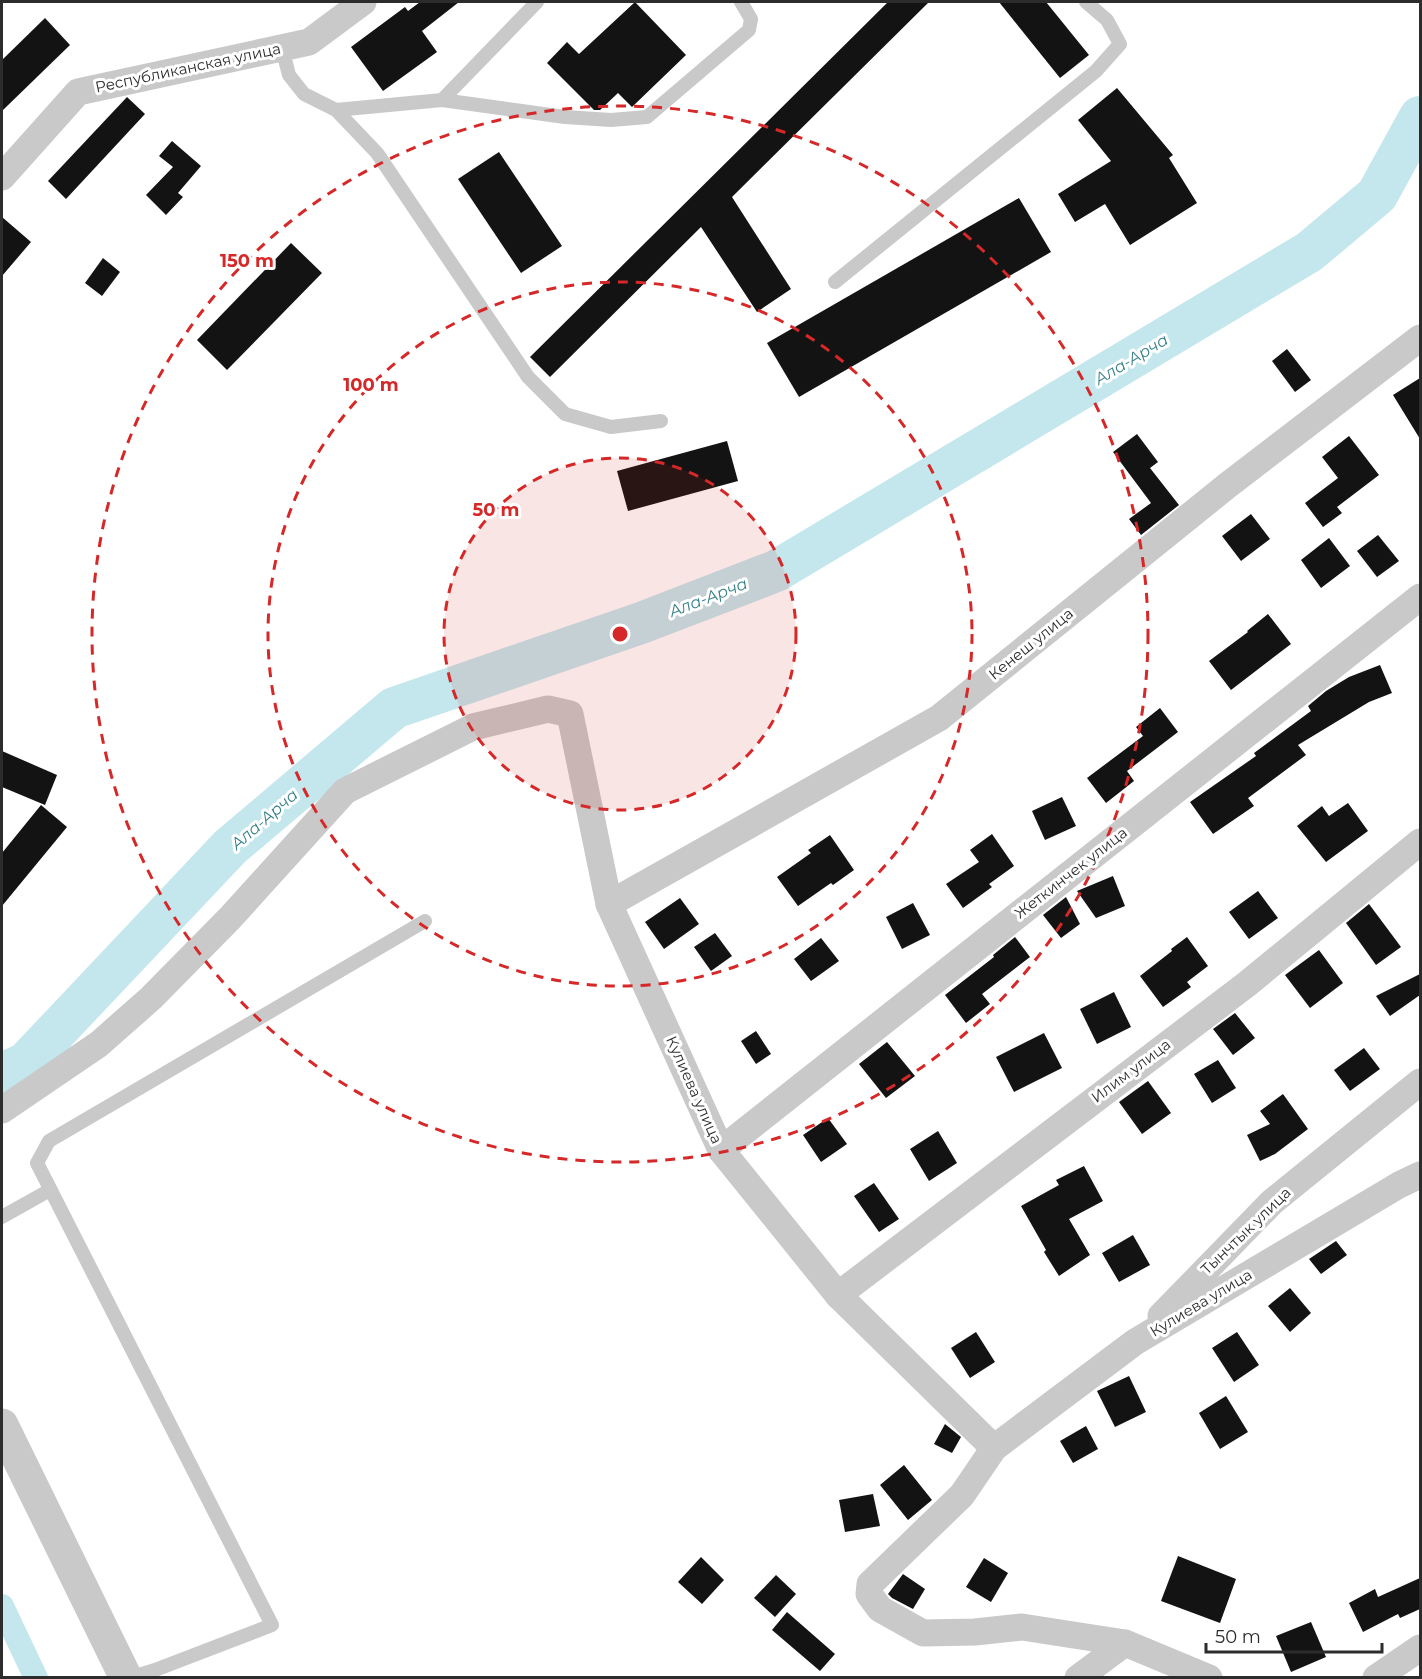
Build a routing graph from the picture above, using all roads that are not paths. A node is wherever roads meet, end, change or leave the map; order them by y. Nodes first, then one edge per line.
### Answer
1 (363, 2) edge
2 (537, 2) edge
3 (741, 2) edge
4 (1086, 2) edge
5 (282, 48) junction
6 (442, 100) junction
7 (336, 110) junction
8 (2, 177) edge
9 (835, 282) dead end
10 (1420, 338) edge
11 (661, 421) dead end
12 (1420, 597) edge
13 (1420, 842) edge
14 (609, 904) junction
15 (425, 921) dead end
16 (1420, 1082) edge
17 (2, 1110) edge
18 (721, 1150) junction
19 (1420, 1175) edge
20 (50, 1190) junction
21 (2, 1218) edge
22 (838, 1295) junction
23 (1135, 1342) junction
24 (2, 1425) edge
25 (994, 1448) junction
26 (1125, 1643) junction
27 (1420, 1648) edge
28 (128, 1677) edge
29 (1078, 1677) edge
30 (1209, 1677) edge
31 (1376, 1677) edge

1 - 5 street, Республиканская улица
2 - 6 lane
3 - 6 lane
4 - 9 lane
5 - 7 lane
5 - 8 street, Республиканская улица
6 - 7 lane
7 - 11 lane
10 - 14 street, Кенеш улица
12 - 18 street, Жеткинчек улица
13 - 22 street, Илим улица
14 - 17 street, Кулиева улица
14 - 18 street, Кулиева улица
15 - 20 lane
16 - 23 street, Тынчтык улица
18 - 22 street, Кулиева улица
19 - 23 street, Кулиева улица
20 - 21 lane
20 - 28 lane
22 - 25 street, Кулиева улица
23 - 25 street, Кулиева улица
24 - 28 street
25 - 26 street, Кулиева улица
26 - 29 street
26 - 30 street, Кулиева улица
27 - 31 street

